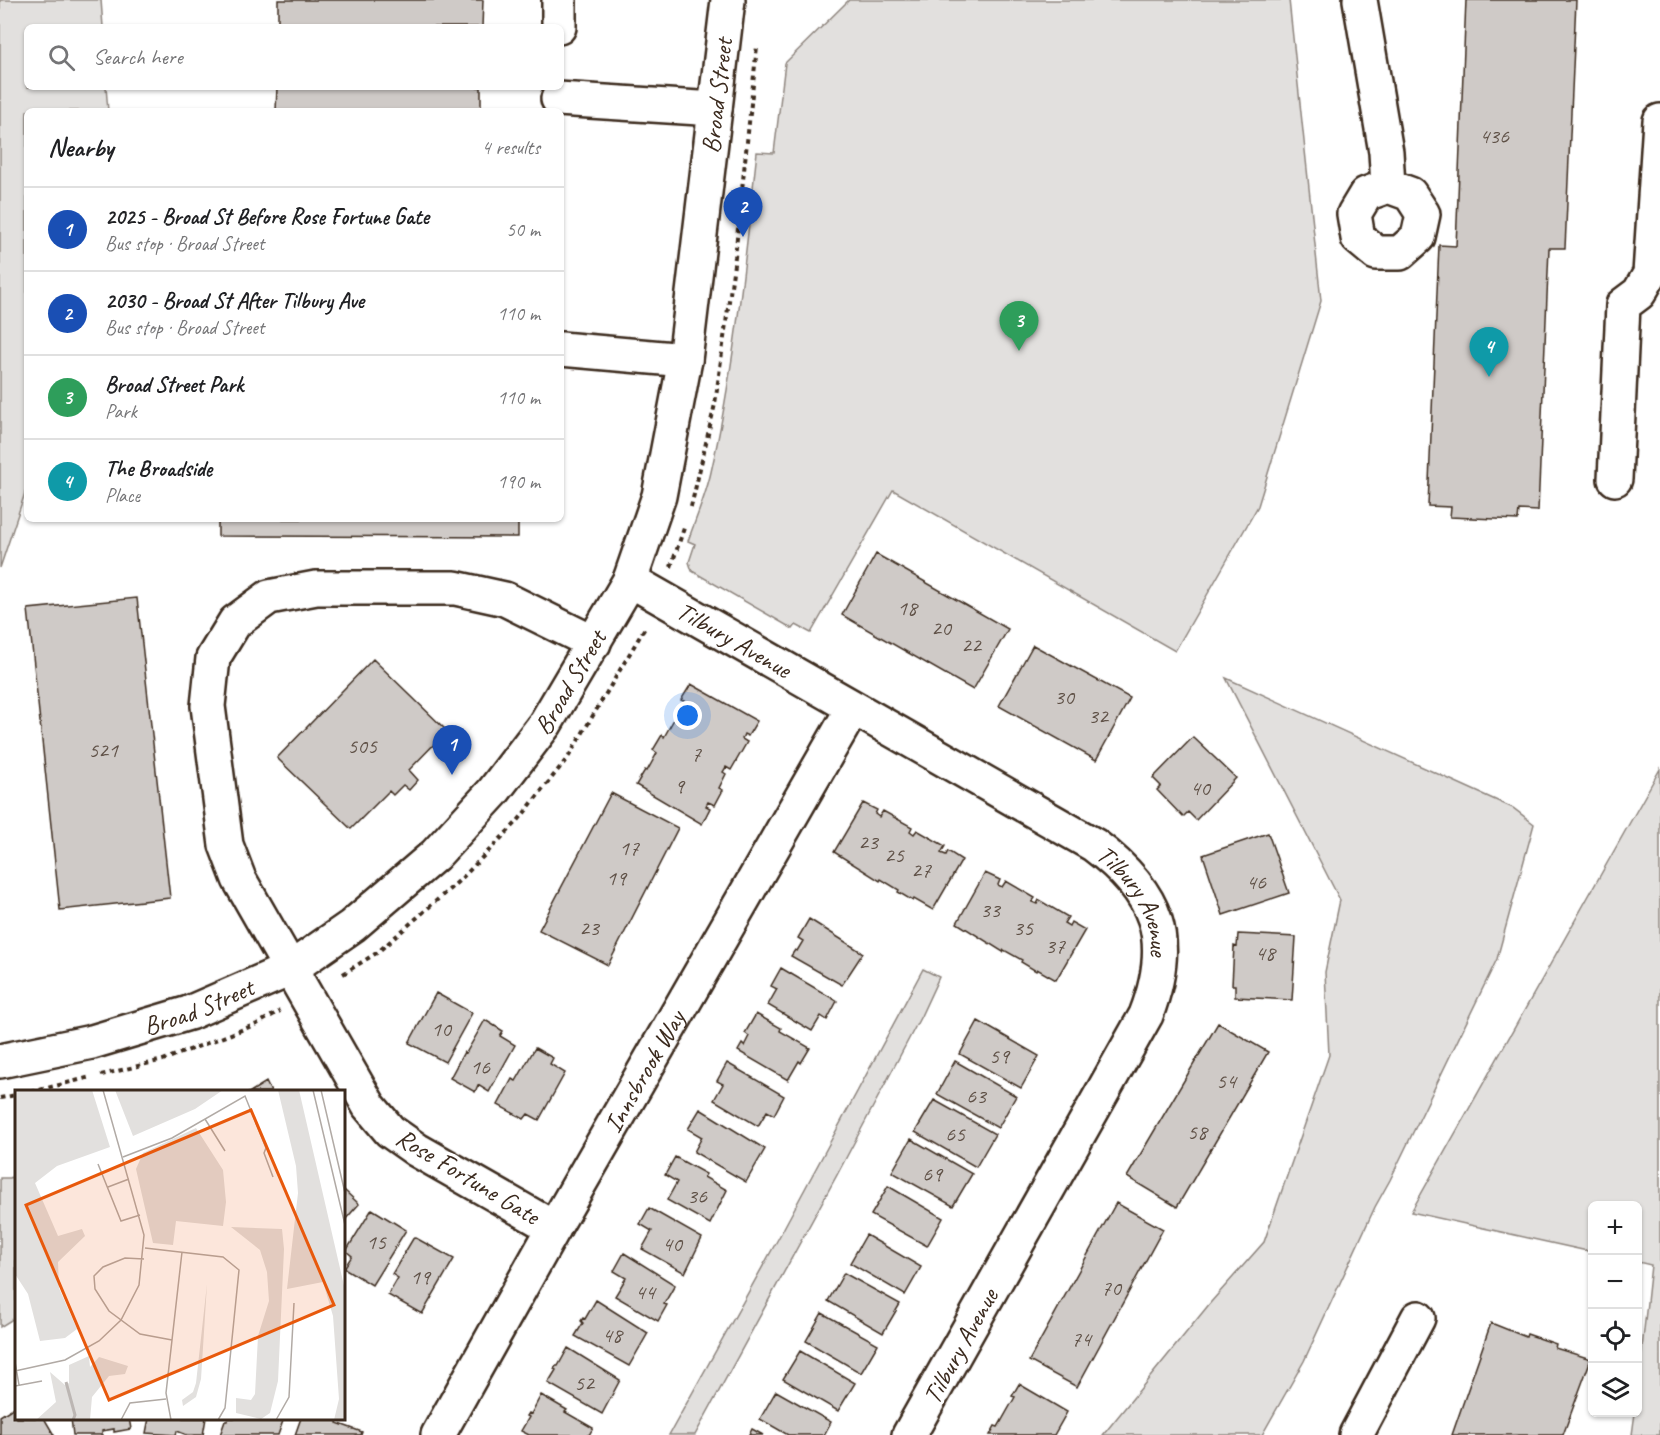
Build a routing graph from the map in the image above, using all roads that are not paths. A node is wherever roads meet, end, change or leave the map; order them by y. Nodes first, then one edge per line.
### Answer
1 (559, 0) edge
2 (728, 0) edge
3 (1360, 0) edge
4 (559, 24) edge
5 (558, 99) edge
6 (715, 109) junction
7 (1660, 121) edge
8 (1388, 186) dead end
9 (564, 349) edge
10 (685, 360) junction
11 (1615, 479) dead end
12 (630, 580) junction
13 (594, 643) junction
14 (853, 708) junction
15 (290, 969) junction
16 (0, 1060) edge
17 (554, 1228) junction
18 (1418, 1318) dead end
19 (438, 1435) edge
20 (909, 1435) edge
21 (1356, 1435) edge

1 - 4 street
2 - 6 street, Broad Street
3 - 8 street
5 - 6 street
6 - 10 street, Broad Street
7 - 11 street
9 - 10 street
10 - 12 street, Broad Street
12 - 13 street, Broad Street
12 - 14 street, Tilbury Avenue
13 - 15 street, Broad Street
13 - 15 street, Rose Fortune Gate
14 - 17 street, Innsbrook Way
14 - 20 street, Tilbury Avenue
15 - 16 street, Broad Street
15 - 17 street, Rose Fortune Gate
17 - 19 street, Innsbrook Way
18 - 21 street

